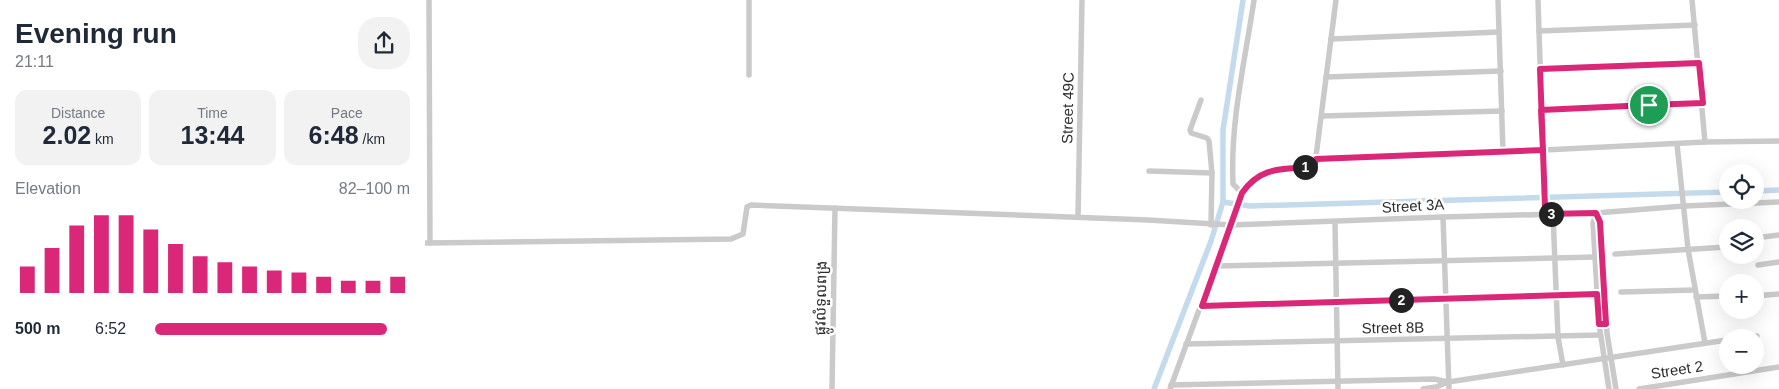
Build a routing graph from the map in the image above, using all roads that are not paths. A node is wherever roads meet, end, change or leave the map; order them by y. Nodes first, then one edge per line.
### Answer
1 (429, 0) edge
2 (749, 0) edge
3 (1082, 0) edge
4 (1254, 0) edge
5 (1336, 0) edge
6 (1498, 0) edge
7 (1538, 0) edge
8 (1692, 0) edge
9 (1695, 25) junction
10 (1539, 31) junction
11 (1499, 32) junction
12 (1331, 39) junction
13 (1699, 63) junction
14 (1540, 69) junction
15 (1501, 71) junction
16 (749, 75) dead end
17 (1326, 77) junction
18 (1201, 100) dead end
19 (1703, 103) junction
20 (1502, 110) junction
21 (1541, 110) junction
22 (1322, 116) junction
23 (1779, 141) edge
24 (1705, 142) junction
25 (1677, 144) junction
26 (1543, 150) junction
27 (1503, 152) junction
28 (1316, 159) junction
29 (1149, 172) dead end
30 (1213, 172) junction
31 (1242, 193) junction
32 (1779, 202) edge
33 (1683, 206) junction
34 (835, 208) junction
35 (1545, 211) junction
36 (1596, 213) junction
37 (1553, 214) junction
38 (1078, 217) junction
39 (1443, 217) junction
40 (1335, 222) junction
41 (1211, 225) junction
42 (1231, 225) junction
43 (1779, 235) edge
44 (1764, 237) edge
45 (428, 243) edge
46 (1719, 247) edge
47 (1688, 249) junction
48 (1615, 254) dead end
49 (1555, 257) junction
50 (1595, 259) junction
51 (1445, 260) junction
52 (1603, 261) junction
53 (1337, 262) junction
54 (1779, 262) edge
55 (1757, 265) dead end
56 (1217, 266) junction
57 (1621, 292) dead end
58 (1696, 293) junction
59 (1779, 294) edge
60 (1556, 295) junction
61 (1719, 295) edge
62 (1764, 295) edge
63 (1597, 297) junction
64 (1446, 299) junction
65 (1605, 299) junction
66 (1337, 301) junction
67 (1202, 306) junction
68 (1599, 324) junction
69 (1606, 324) junction
70 (1600, 335) junction
71 (1558, 337) junction
72 (1446, 339) junction
73 (1338, 341) junction
74 (1719, 341) edge
75 (1705, 343) junction
76 (1186, 344) junction
77 (1611, 357) junction
78 (1604, 359) junction
79 (1563, 365) junction
80 (1779, 367) edge
81 (1448, 382) junction
82 (1338, 386) edge
83 (1171, 387) edge
84 (833, 389) edge
85 (1423, 389) edge
86 (1449, 389) edge
87 (1609, 389) edge
88 (1616, 389) edge
89 (1639, 389) edge

1 - 45 street
2 - 16 street
3 - 38 street, Street 49C
4 - 31 street
5 - 12 street
6 - 11 street
7 - 10 street
8 - 9 street
9 - 10 street
9 - 13 street
10 - 14 street
11 - 12 street
11 - 15 street
12 - 17 street
13 - 14 street
13 - 19 street
14 - 21 street
15 - 17 street
15 - 20 street
17 - 22 street
18 - 30 street
19 - 21 street
19 - 24 street
20 - 22 street
20 - 27 street
21 - 26 street
22 - 28 street
23 - 24 street
24 - 25 street
25 - 26 street
25 - 33 street
26 - 27 street
26 - 35 street
27 - 28 street
28 - 31 street
29 - 30 street
30 - 41 street
31 - 42 street
32 - 33 street, Street 3A
33 - 36 street, Street 3A
33 - 47 street
34 - 38 street, Street 3A
34 - 45 street, Street 3A
34 - 84 street, ផ្លូវលំទួលពង្រ
35 - 37 street, Street 3A
35 - 39 street, Street 3A
36 - 37 street, Street 3A
36 - 50 street
36 - 52 street
37 - 49 street
38 - 41 street, Street 3A
39 - 40 street, Street 3A
39 - 51 street
40 - 42 street, Street 3A
40 - 53 street
41 - 42 street, Street 3A
42 - 56 street
43 - 44 street
46 - 47 street
47 - 48 street
47 - 58 street
49 - 50 street
49 - 51 street
49 - 60 street
50 - 52 street
50 - 63 street
51 - 53 street
51 - 64 street
52 - 65 street
53 - 56 street
53 - 66 street
54 - 55 street
56 - 67 street
57 - 58 street
58 - 61 street
58 - 75 street
59 - 62 street
60 - 63 street
60 - 64 street
60 - 71 street
63 - 65 street
63 - 68 street
64 - 66 street
64 - 72 street
65 - 69 street
66 - 67 street
66 - 73 street
67 - 76 street
68 - 69 street
68 - 70 street
69 - 77 street
70 - 71 street, Street 8B
70 - 78 street
71 - 72 street, Street 8B
71 - 79 street
72 - 73 street, Street 8B
72 - 81 street
73 - 76 street, Street 8B
73 - 82 street
74 - 75 street
75 - 77 street
76 - 83 street
77 - 78 street
77 - 88 street
78 - 79 street
78 - 87 street
79 - 81 street
80 - 89 street, Street 2
81 - 82 street
81 - 85 street
81 - 86 street
82 - 83 street

